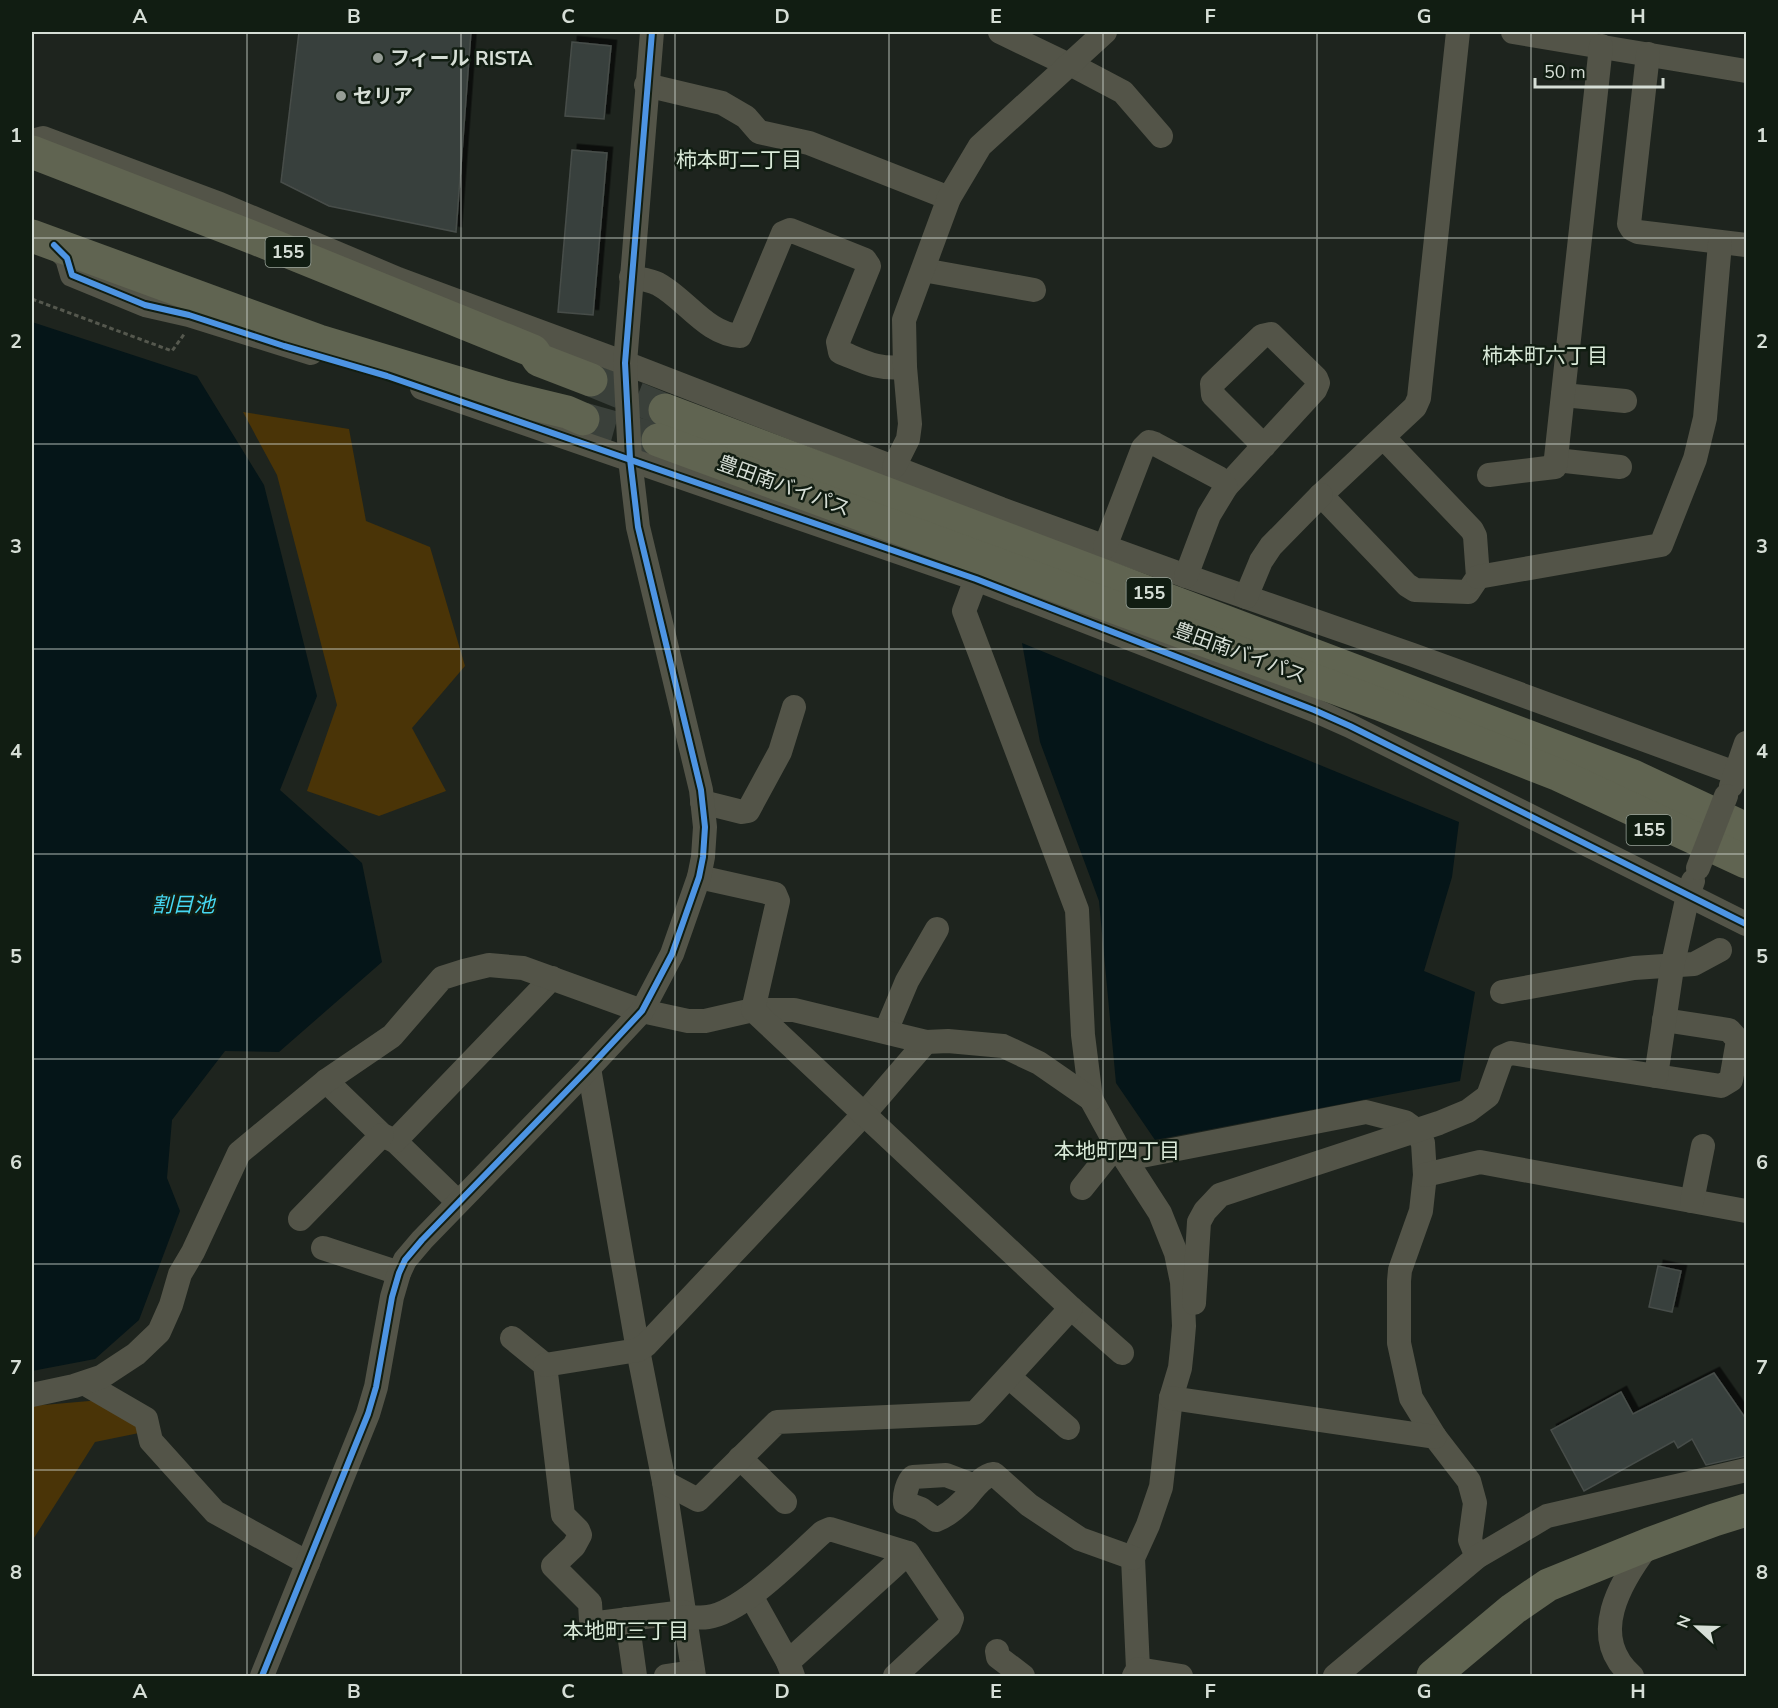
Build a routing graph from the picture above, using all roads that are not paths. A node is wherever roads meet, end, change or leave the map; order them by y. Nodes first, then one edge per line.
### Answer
1 (652, 32) edge
2 (1000, 32) edge
3 (1105, 32) edge
4 (1458, 32) edge
5 (1513, 32) edge
6 (1598, 41) edge
7 (1648, 54) junction
8 (1070, 65) junction
9 (1746, 70) edge
10 (646, 85) junction
11 (1161, 136) dead end
12 (32, 141) edge
13 (32, 152) edge
14 (949, 198) junction
15 (43, 240) edge
16 (1720, 243) junction
17 (1746, 245) edge
18 (923, 270) junction
19 (631, 277) junction
20 (1034, 290) dead end
21 (624, 363) junction
22 (905, 367) junction
23 (591, 380) tunnel mouth
24 (1563, 395) junction
25 (1625, 401) dead end
26 (575, 415) tunnel mouth
27 (1383, 437) junction
28 (1264, 446) junction
29 (630, 459) junction
30 (1556, 460) junction
31 (894, 467) junction
32 (1620, 467) dead end
33 (1489, 475) dead end
34 (1226, 488) junction
35 (1321, 495) junction
36 (1105, 547) junction
37 (1185, 576) junction
38 (1478, 577) junction
39 (976, 579) junction
40 (1246, 597) junction
41 (794, 707) dead end
42 (1746, 743) edge
43 (1559, 775) junction
44 (1741, 775) edge
45 (1633, 776) junction
46 (702, 802) junction
47 (1736, 805) edge
48 (1746, 829) edge
49 (1746, 862) edge
50 (699, 877) junction
51 (1746, 878) edge
52 (1688, 895) junction
53 (1746, 924) edge
54 (937, 929) dead end
55 (1720, 950) dead end
56 (1673, 965) junction
57 (552, 978) junction
58 (1503, 992) dead end
59 (753, 1010) junction
60 (642, 1011) junction
61 (1664, 1020) junction
62 (886, 1031) junction
63 (926, 1042) junction
64 (589, 1068) junction
65 (1656, 1076) junction
66 (326, 1082) junction
67 (1091, 1099) junction
68 (864, 1114) junction
69 (1416, 1130) junction
70 (388, 1138) junction
71 (1703, 1146) dead end
72 (1122, 1154) junction
73 (1425, 1175) junction
74 (1082, 1188) dead end
75 (1692, 1201) junction
76 (458, 1202) junction
77 (1746, 1211) edge
78 (300, 1219) dead end
79 (323, 1248) dead end
80 (399, 1273) junction
81 (1071, 1308) junction
82 (512, 1338) dead end
83 (1182, 1348) junction
84 (638, 1350) junction
85 (1122, 1353) dead end
86 (544, 1365) junction
87 (1009, 1377) junction
88 (84, 1383) junction
89 (32, 1395) edge
90 (1171, 1398) junction
91 (1068, 1428) dead end
92 (1435, 1437) junction
93 (740, 1458) junction
94 (1746, 1470) edge
95 (664, 1482) junction
96 (975, 1486) dead end
97 (785, 1502) dead end
98 (1746, 1510) edge
99 (1649, 1544) junction
100 (908, 1553) junction
101 (1477, 1557) junction
102 (1133, 1558) junction
103 (308, 1563) junction
104 (751, 1596) junction
105 (684, 1614) junction
106 (627, 1619) junction
107 (997, 1651) dead end
108 (791, 1669) edge
109 (1136, 1673) edge
110 (694, 1674) edge
111 (262, 1677) edge
112 (635, 1677) edge
113 (666, 1677) edge
114 (896, 1677) edge
115 (1023, 1677) edge
116 (1181, 1677) edge
117 (1335, 1677) edge
118 (1433, 1677) edge
119 (1632, 1677) edge

1 - 10 street
2 - 8 street
3 - 8 street
4 - 27 street
5 - 6 street
6 - 7 street
6 - 24 street
7 - 9 street
7 - 16 street
8 - 11 street
8 - 14 street
10 - 14 street
10 - 19 street
12 - 21 street
13 - 23 highway, 155
14 - 18 street
15 - 26 highway
15 - 29 street
16 - 17 street
16 - 38 street
18 - 20 street
18 - 22 street
19 - 21 street
19 - 22 street
21 - 29 street
21 - 31 street
22 - 31 street
24 - 25 street
24 - 30 street
27 - 35 street
27 - 38 street
28 - 28 street
28 - 34 street
29 - 39 street
29 - 46 street
30 - 32 street
30 - 33 street
31 - 36 street
34 - 36 street
34 - 37 street
35 - 38 street
35 - 40 street
36 - 37 street
37 - 40 street
39 - 52 street
39 - 67 street
40 - 44 street
41 - 46 street
42 - 44 street
43 - 45 highway, 豊田南バイパス / 155
43 - 49 highway, 豊田南バイパス / 155
43 - 51 highway, 155
44 - 47 street
45 - 47 highway, 155
45 - 48 highway, 豊田南バイパス / 155
46 - 50 street
47 - 52 street, bridge
50 - 59 street
50 - 60 street
52 - 53 street
52 - 56 street
54 - 62 street
55 - 56 street
56 - 58 street
56 - 61 street
57 - 60 street
57 - 66 street
57 - 70 street
59 - 60 street
59 - 62 street
59 - 68 street
60 - 64 street
61 - 65 street
61 - 65 street
62 - 63 street
63 - 67 street
63 - 68 street
64 - 76 street
64 - 84 street
65 - 69 street
66 - 70 street
66 - 88 street
67 - 72 street
68 - 81 street
68 - 84 street
69 - 72 street
69 - 73 street
69 - 83 street
70 - 76 street
70 - 78 street
71 - 75 street
72 - 74 street
72 - 83 street
73 - 75 street
73 - 92 street
75 - 77 street
76 - 80 street
79 - 80 street
80 - 103 street
81 - 85 street
81 - 87 street
82 - 86 street
83 - 90 street
84 - 86 street
84 - 95 street
86 - 106 street
87 - 91 street
87 - 93 street
88 - 89 street
88 - 103 street
90 - 92 street
90 - 102 street
92 - 101 street
93 - 95 street
93 - 97 street
94 - 101 street
95 - 105 street
96 - 102 street
98 - 99 highway
99 - 118 highway
99 - 119 street
100 - 104 street
100 - 108 street
100 - 114 street
101 - 117 street
102 - 109 street
103 - 111 street
104 - 105 street
104 - 108 street
105 - 106 street
105 - 110 street
106 - 112 street
107 - 115 street
109 - 116 street
110 - 113 street

